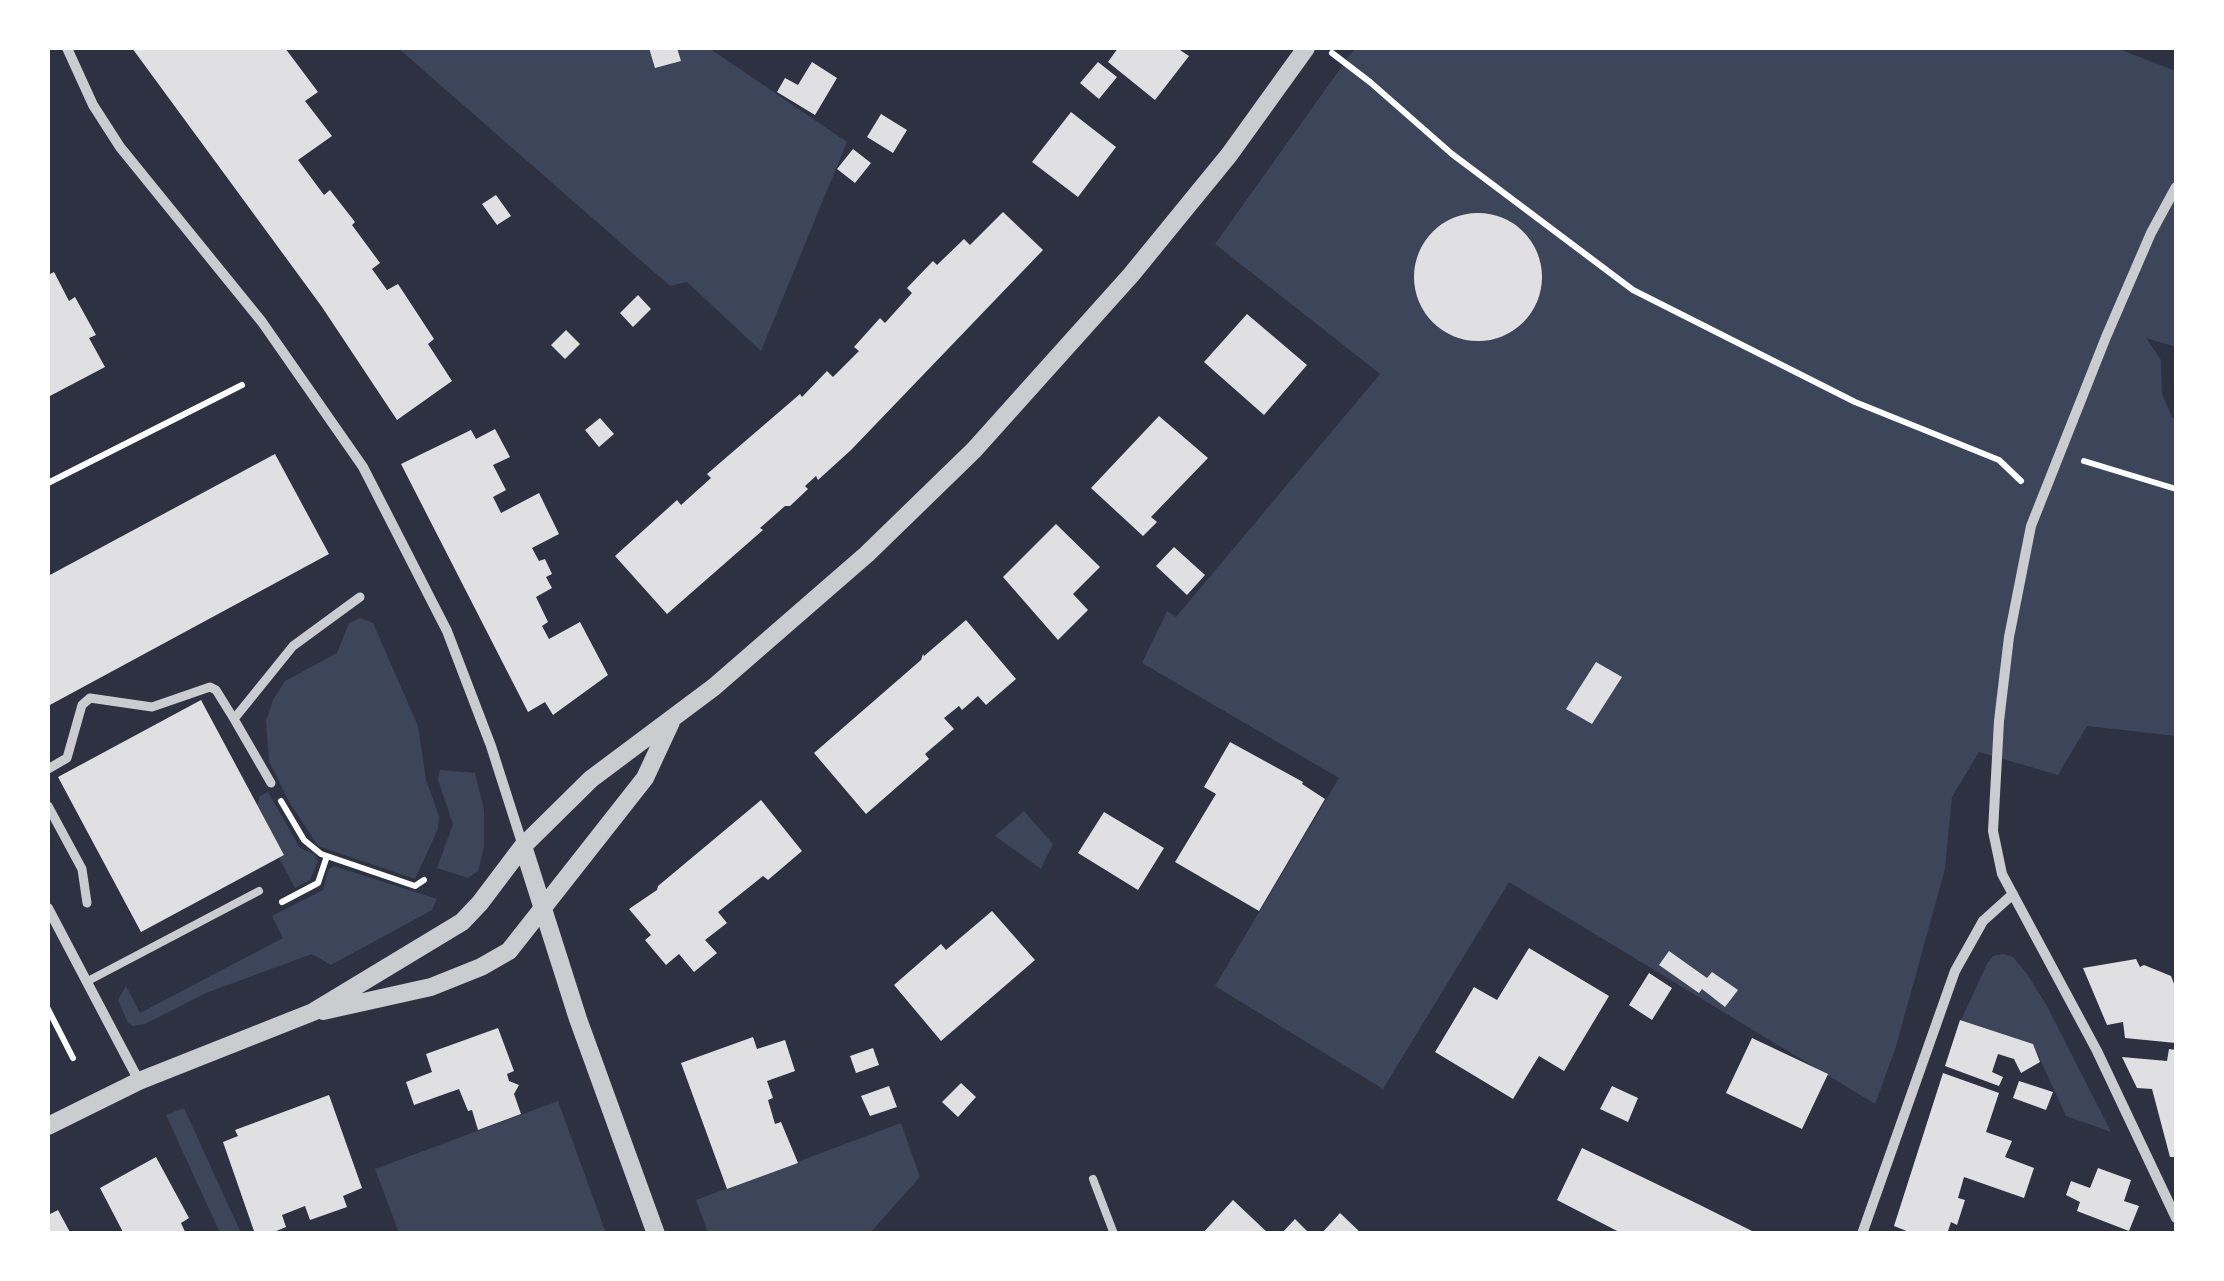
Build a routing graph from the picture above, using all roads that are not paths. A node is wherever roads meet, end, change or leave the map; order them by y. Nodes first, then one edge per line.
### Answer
1 (68, 48) edge
2 (1306, 48) edge
3 (2176, 188) edge
4 (360, 597) dead end
5 (234, 719) junction
6 (671, 722) junction
7 (48, 769) edge
8 (272, 784) road end
9 (48, 806) edge
10 (522, 846) junction
11 (259, 891) dead end
12 (2012, 894) junction
13 (87, 903) dead end
14 (48, 908) edge
15 (543, 912) junction
16 (86, 982) junction
17 (313, 1012) junction
18 (139, 1081) junction
19 (48, 1126) edge
20 (1093, 1180) dead end
21 (2176, 1218) edge
22 (656, 1234) edge
23 (1114, 1234) edge
24 (1862, 1234) edge

1 - 10 street
2 - 6 street
3 - 12 street
4 - 5 street
5 - 7 street
5 - 8 street
6 - 10 street
6 - 15 street
9 - 13 street
10 - 15 street
10 - 17 street
11 - 16 lane
12 - 21 street
12 - 24 street
14 - 16 street
15 - 17 street
15 - 22 street
16 - 18 street
17 - 18 street
18 - 19 street
20 - 23 lane

